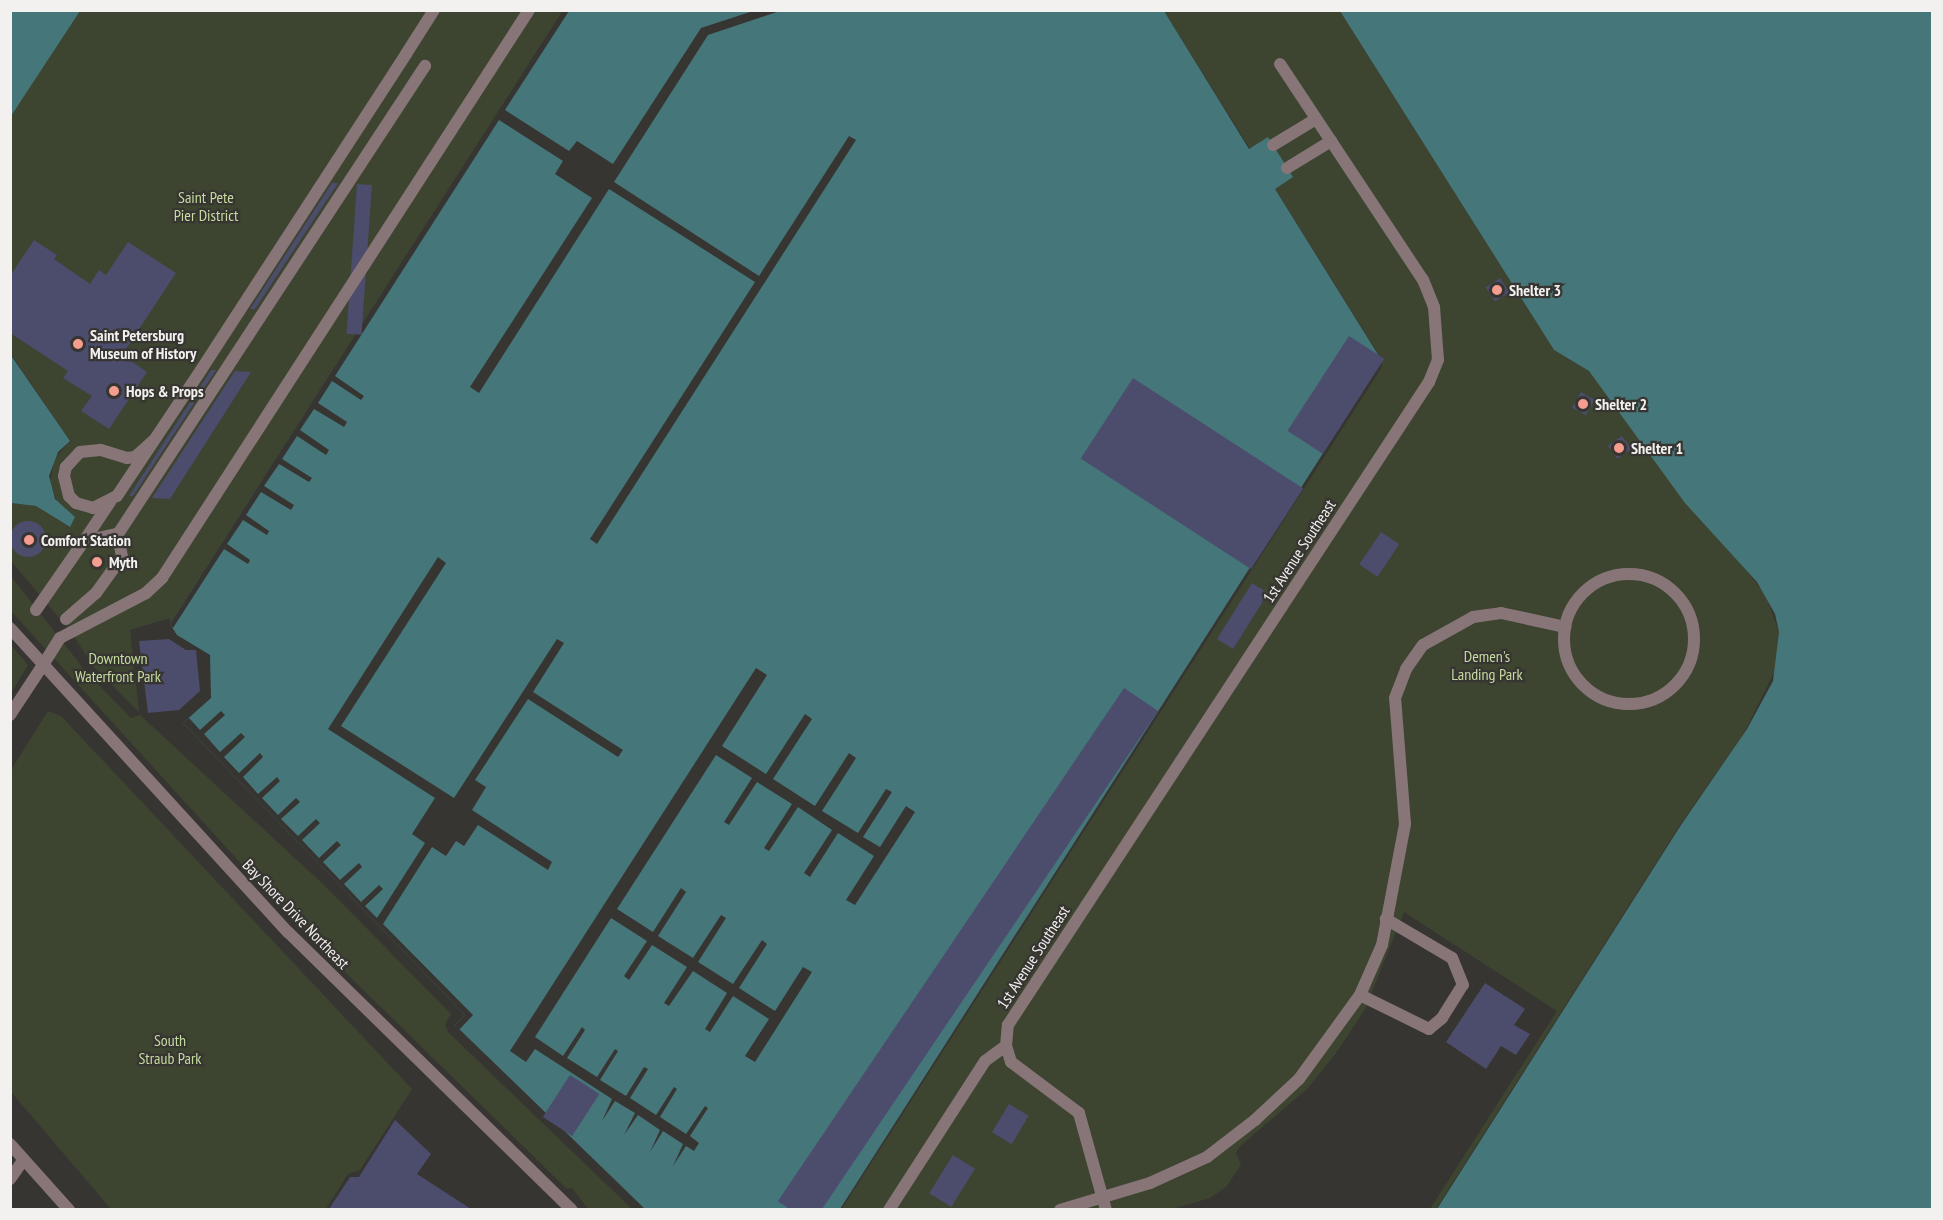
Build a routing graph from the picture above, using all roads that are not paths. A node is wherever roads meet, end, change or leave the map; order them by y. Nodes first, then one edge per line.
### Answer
1 (434, 10) edge
2 (529, 10) edge
3 (1280, 63) dead end
4 (424, 66) dead end
5 (1316, 118) junction
6 (1330, 141) junction
7 (1273, 146) dead end
8 (1287, 168) dead end
9 (153, 441) junction
10 (111, 502) junction
11 (118, 534) junction
12 (84, 541) junction
13 (36, 610) dead end
14 (66, 619) dead end
15 (1564, 627) junction
16 (10, 628) edge
17 (43, 665) junction
18 (10, 715) edge
19 (1386, 919) junction
20 (1360, 995) junction
21 (1006, 1046) junction
22 (10, 1144) edge
23 (24, 1159) junction
24 (10, 1179) edge
25 (1102, 1197) junction
26 (568, 1207) edge
27 (69, 1209) edge
28 (890, 1209) edge
29 (1060, 1209) edge
30 (1106, 1209) edge

1 - 9 street
2 - 17 street
3 - 5 street, 1st Avenue Southeast
4 - 11 street
5 - 6 street, 1st Avenue Southeast
5 - 7 street
6 - 8 street
6 - 21 street, 1st Avenue Southeast
9 - 10 street
9 - 10 street
10 - 12 street
11 - 12 street
11 - 14 street
12 - 13 street
15 - 15 street
15 - 19 street
16 - 17 street, Bay Shore Drive Northeast
17 - 18 street
17 - 26 street, Bay Shore Drive Northeast
19 - 20 street
19 - 20 street
20 - 25 street
21 - 25 street
21 - 28 street
22 - 23 street
23 - 24 street
23 - 27 street
25 - 29 street
25 - 30 street

